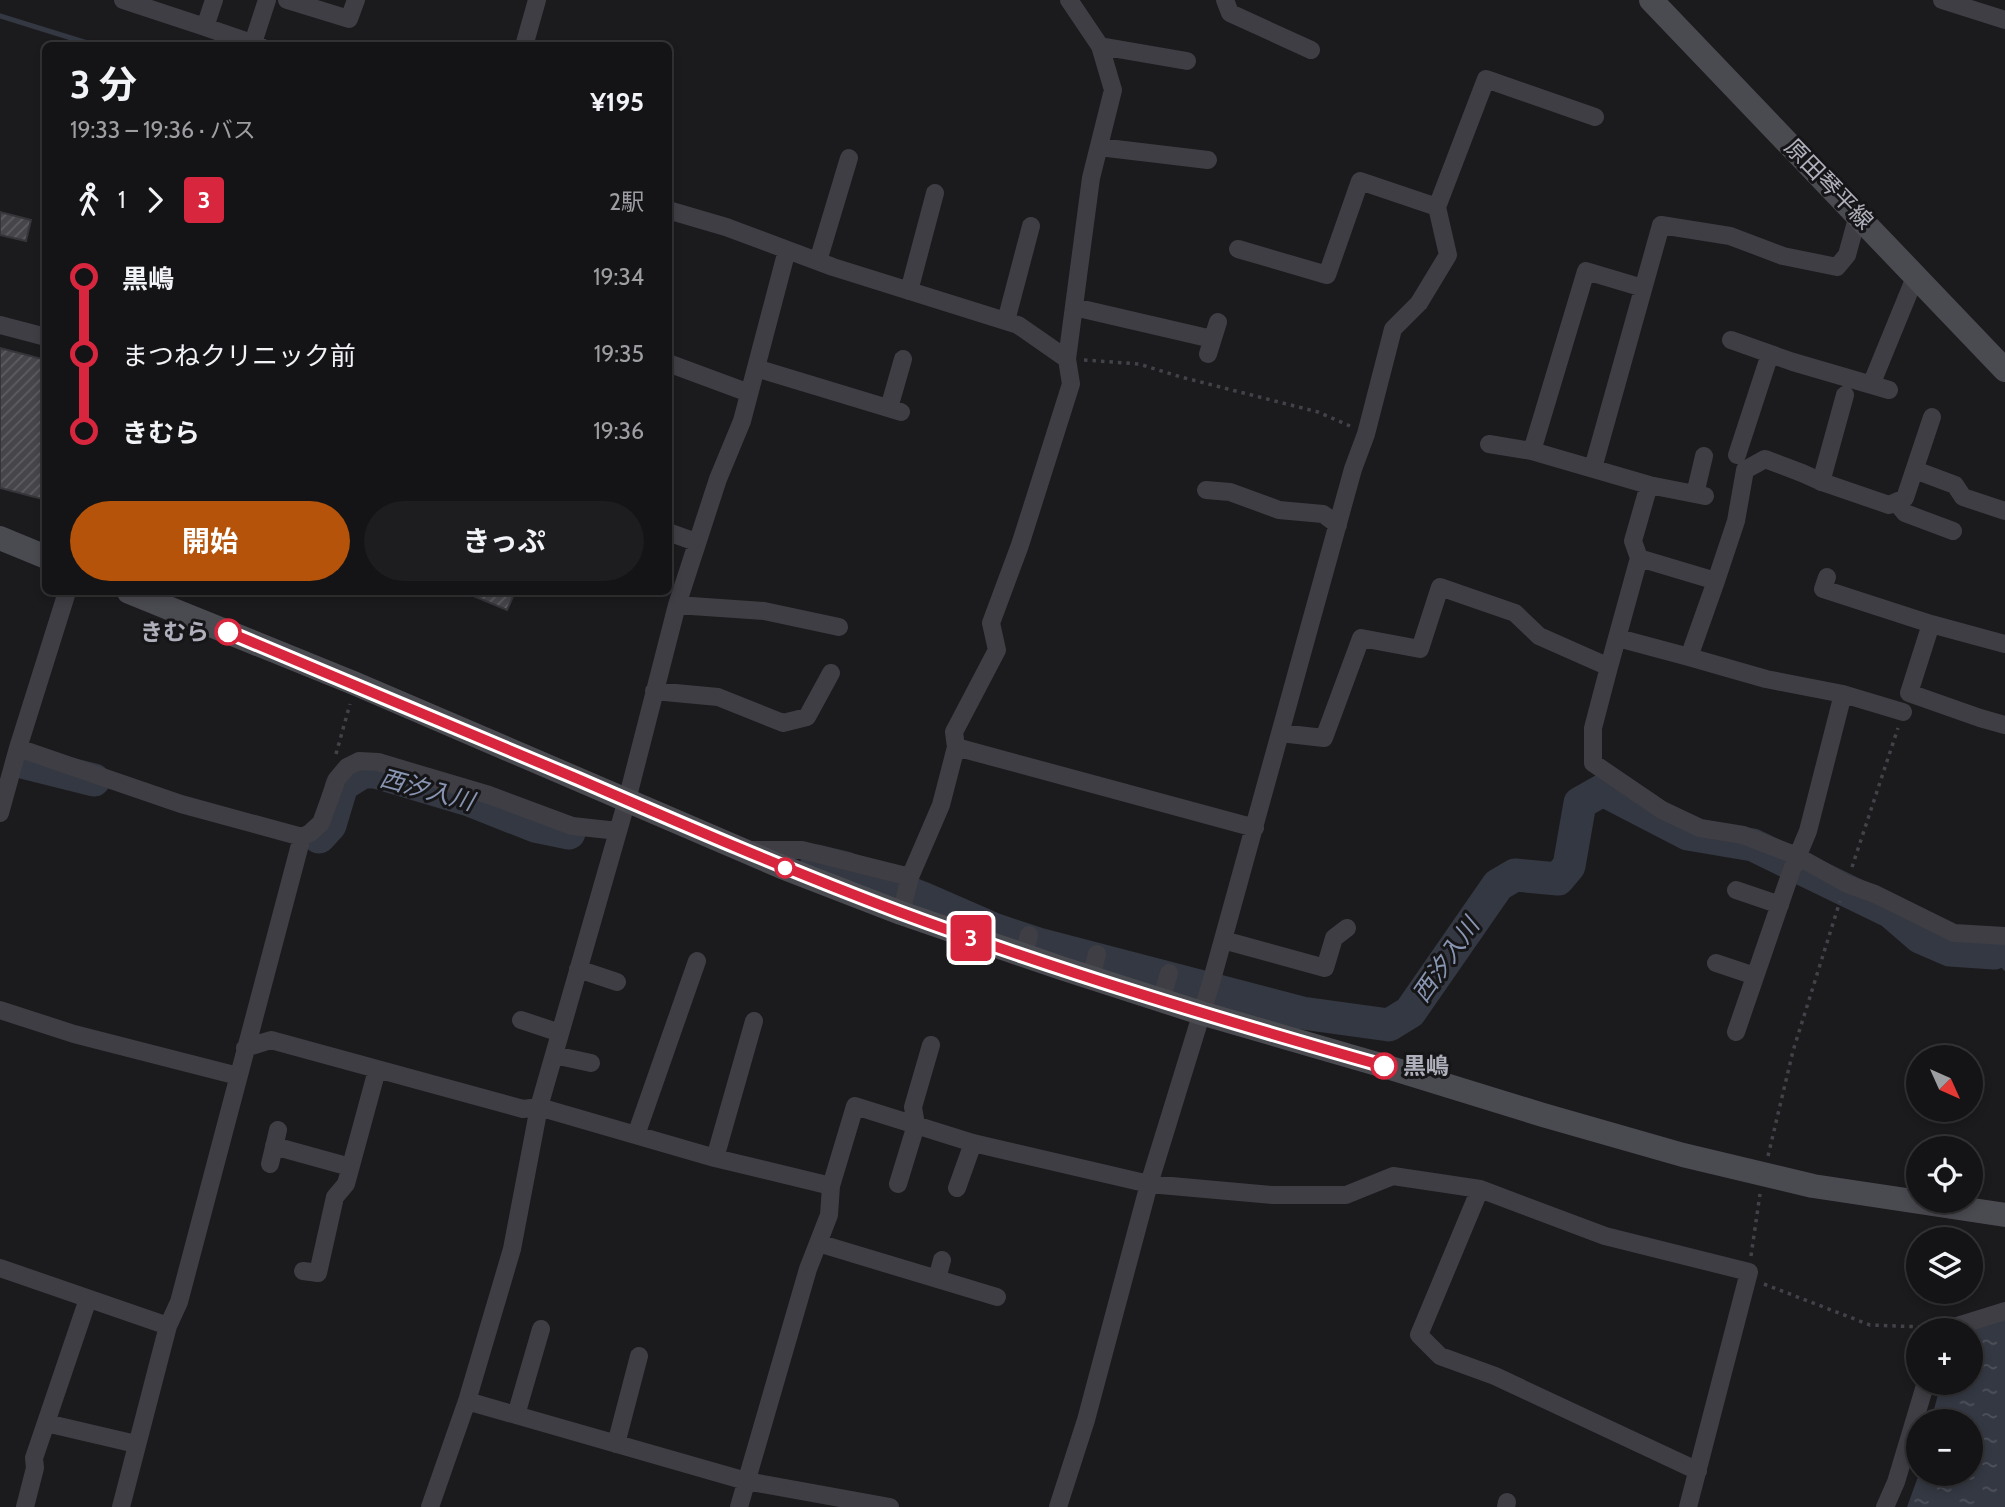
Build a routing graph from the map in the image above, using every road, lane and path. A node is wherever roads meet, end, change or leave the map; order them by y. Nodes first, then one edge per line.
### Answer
1 (123, 0) edge
2 (214, 0) edge
3 (267, 0) edge
4 (287, 0) edge
5 (356, 0) edge
6 (537, 0) edge
7 (1069, 0) edge
8 (1225, 0) edge
9 (1651, 0) edge
10 (1942, 0) edge
11 (2005, 20) edge
12 (205, 27) junction
13 (250, 42) edge
14 (256, 42) edge
15 (525, 42) edge
16 (1100, 46) junction
17 (1311, 50) dead end
18 (1187, 61) dead end
19 (1595, 117) dead end
20 (1099, 147) junction
21 (849, 158) dead end
22 (1208, 160) dead end
23 (935, 193) dead end
24 (1437, 207) junction
25 (672, 211) edge
26 (1858, 215) junction
27 (1031, 226) dead end
28 (1238, 249) dead end
29 (787, 250) junction
30 (818, 261) junction
31 (1916, 275) junction
32 (1643, 288) junction
33 (909, 291) junction
34 (1074, 307) junction
35 (1006, 321) junction
36 (0, 325) edge
37 (42, 336) edge
38 (1213, 338) dead end
39 (1731, 340) dead end
40 (1770, 354) junction
41 (903, 359) dead end
42 (1068, 359) junction
43 (672, 364) edge
44 (757, 368) junction
45 (2005, 370) edge
46 (1871, 385) junction
47 (1889, 390) dead end
48 (749, 393) junction
49 (1845, 395) dead end
50 (1933, 417) dead end
51 (1366, 434) junction
52 (1489, 444) dead end
53 (1532, 451) junction
54 (1737, 455) dead end
55 (1704, 456) dead end
56 (1593, 468) junction
57 (1915, 470) junction
58 (1821, 482) junction
59 (1649, 485) junction
60 (1206, 490) dead end
61 (1896, 502) junction
62 (2005, 511) edge
63 (1338, 525) junction
64 (1953, 531) dead end
65 (672, 533) edge
66 (0, 538) edge
67 (696, 542) junction
68 (42, 555) edge
69 (1639, 558) junction
70 (1716, 581) junction
71 (1823, 590) dead end
72 (66, 595) edge
73 (136, 595) edge
74 (677, 605) junction
75 (1931, 624) junction
76 (839, 627) dead end
77 (1618, 638) junction
78 (2005, 644) edge
79 (1689, 657) junction
80 (1609, 667) junction
81 (831, 673) dead end
82 (356, 684) junction
83 (654, 691) junction
84 (1843, 694) junction
85 (1903, 712) joint
86 (2005, 725) edge
87 (1280, 733) junction
88 (956, 747) junction
89 (18, 748) junction
90 (343, 771) junction
91 (627, 800) junction
92 (0, 813) edge
93 (1255, 828) junction
94 (618, 831) junction
95 (302, 836) junction
96 (741, 850) junction
97 (1795, 862) junction
98 (1737, 890) dead end
99 (1844, 890) junction
100 (906, 894) junction
101 (1780, 905) junction
102 (1347, 928) dead end
103 (2005, 936) edge
104 (1223, 940) junction
105 (697, 961) dead end
106 (1716, 962) dead end
107 (578, 969) junction
108 (1755, 976) junction
109 (617, 982) dead end
110 (1207, 997) junction
111 (0, 1010) edge
112 (521, 1020) dead end
113 (754, 1021) dead end
114 (1736, 1032) dead end
115 (560, 1033) junction
116 (931, 1045) dead end
117 (245, 1048) junction
118 (554, 1055) junction
119 (591, 1063) dead end
120 (377, 1070) junction
121 (238, 1076) junction
122 (539, 1107) junction
123 (916, 1125) junction
124 (636, 1135) junction
125 (973, 1143) junction
126 (715, 1158) junction
127 (270, 1164) dead end
128 (350, 1167) junction
129 (1763, 1174) junction
130 (898, 1184) dead end
131 (1149, 1184) junction
132 (831, 1186) junction
133 (957, 1188) dead end
134 (1480, 1189) junction
135 (2005, 1215) edge
136 (818, 1243) junction
137 (942, 1260) dead end
138 (0, 1268) edge
139 (303, 1271) dead end
140 (1749, 1272) junction
141 (937, 1279) junction
142 (997, 1297) dead end
143 (88, 1298) junction
144 (2005, 1311) edge
145 (1983, 1318) edge
146 (168, 1326) junction
147 (1906, 1326) edge
148 (541, 1329) dead end
149 (639, 1356) dead end
150 (1922, 1395) edge
151 (467, 1401) junction
152 (516, 1415) junction
153 (46, 1423) junction
154 (136, 1444) junction
155 (616, 1444) junction
156 (1698, 1471) junction
157 (746, 1481) junction
158 (25, 1507) edge
159 (121, 1507) edge
160 (430, 1507) edge
161 (739, 1507) edge
162 (890, 1507) edge
163 (1058, 1507) edge
164 (1688, 1507) edge
165 (1885, 1507) edge

1 - 12 street
2 - 12 street
3 - 14 street
4 - 5 street
6 - 15 street
7 - 16 street
8 - 17 street
9 - 26 street, 原田琴平線
10 - 11 street
12 - 13 street
16 - 18 street
16 - 20 street
19 - 24 street
20 - 22 street
20 - 34 street
21 - 30 street
23 - 33 street
24 - 28 street
24 - 51 street
25 - 29 street
26 - 31 street, 原田琴平線
26 - 32 street
27 - 35 street
29 - 30 street
29 - 44 street
30 - 33 street
31 - 45 street, 原田琴平線
31 - 46 street
32 - 53 street
32 - 56 street
33 - 35 street
34 - 38 street
34 - 42 street
35 - 42 street
36 - 37 street
39 - 40 street
40 - 46 street
40 - 54 street
41 - 44 street
42 - 51 path
42 - 88 street
43 - 48 street
44 - 48 street
46 - 47 street
48 - 67 street
49 - 58 street
50 - 57 street
51 - 63 street
52 - 53 street
53 - 56 street
55 - 59 street
56 - 59 street
57 - 61 street
57 - 62 street
58 - 61 street
58 - 70 street
59 - 69 street
60 - 63 street
61 - 64 street
63 - 87 street
65 - 67 street
66 - 68 street
67 - 74 street
69 - 70 street
69 - 77 street
70 - 79 street
71 - 75 street
72 - 89 street
73 - 82 street
74 - 76 street
74 - 83 street
75 - 78 street
75 - 86 street
77 - 79 street
77 - 80 street
79 - 84 street
80 - 87 street
80 - 97 street
81 - 83 street
82 - 90 path
82 - 91 street
83 - 91 street
84 - 85 street
84 - 97 street
85 - 99 path
87 - 93 street
88 - 93 street
88 - 100 street
89 - 92 street
89 - 95 street
90 - 94 street
90 - 95 street
91 - 94 street
91 - 96 street
93 - 104 street
94 - 107 street
95 - 117 street
96 - 100 street
96 - 100 street
97 - 99 street
97 - 101 street
98 - 101 street
99 - 103 street
99 - 129 path
100 - 110 street
101 - 108 street
102 - 104 street
104 - 110 street
105 - 124 street
106 - 108 street
107 - 109 street
107 - 115 street
108 - 114 street
110 - 129 street
110 - 131 street
111 - 121 street
112 - 115 street
113 - 126 street
115 - 118 street
116 - 123 street
117 - 120 street
117 - 121 street
118 - 119 street
118 - 122 street
120 - 122 street
120 - 128 street
121 - 146 street
122 - 124 street
122 - 151 street
123 - 125 street
123 - 130 street
123 - 132 street
124 - 126 street
125 - 131 street
125 - 133 street
126 - 132 street
127 - 128 street
128 - 139 street
129 - 135 street
129 - 140 path
131 - 134 street
131 - 163 street
132 - 136 street
134 - 140 street
134 - 156 street
136 - 141 street
136 - 157 street
137 - 141 street
138 - 143 street
140 - 147 path
140 - 156 street
141 - 142 street
143 - 146 street
143 - 153 street
144 - 145 street
146 - 154 street
148 - 152 street
149 - 155 street
150 - 165 street
151 - 152 street
151 - 160 street
152 - 155 street
153 - 154 street
153 - 158 street
154 - 159 street
155 - 157 street
156 - 164 street
157 - 161 street
157 - 162 street

